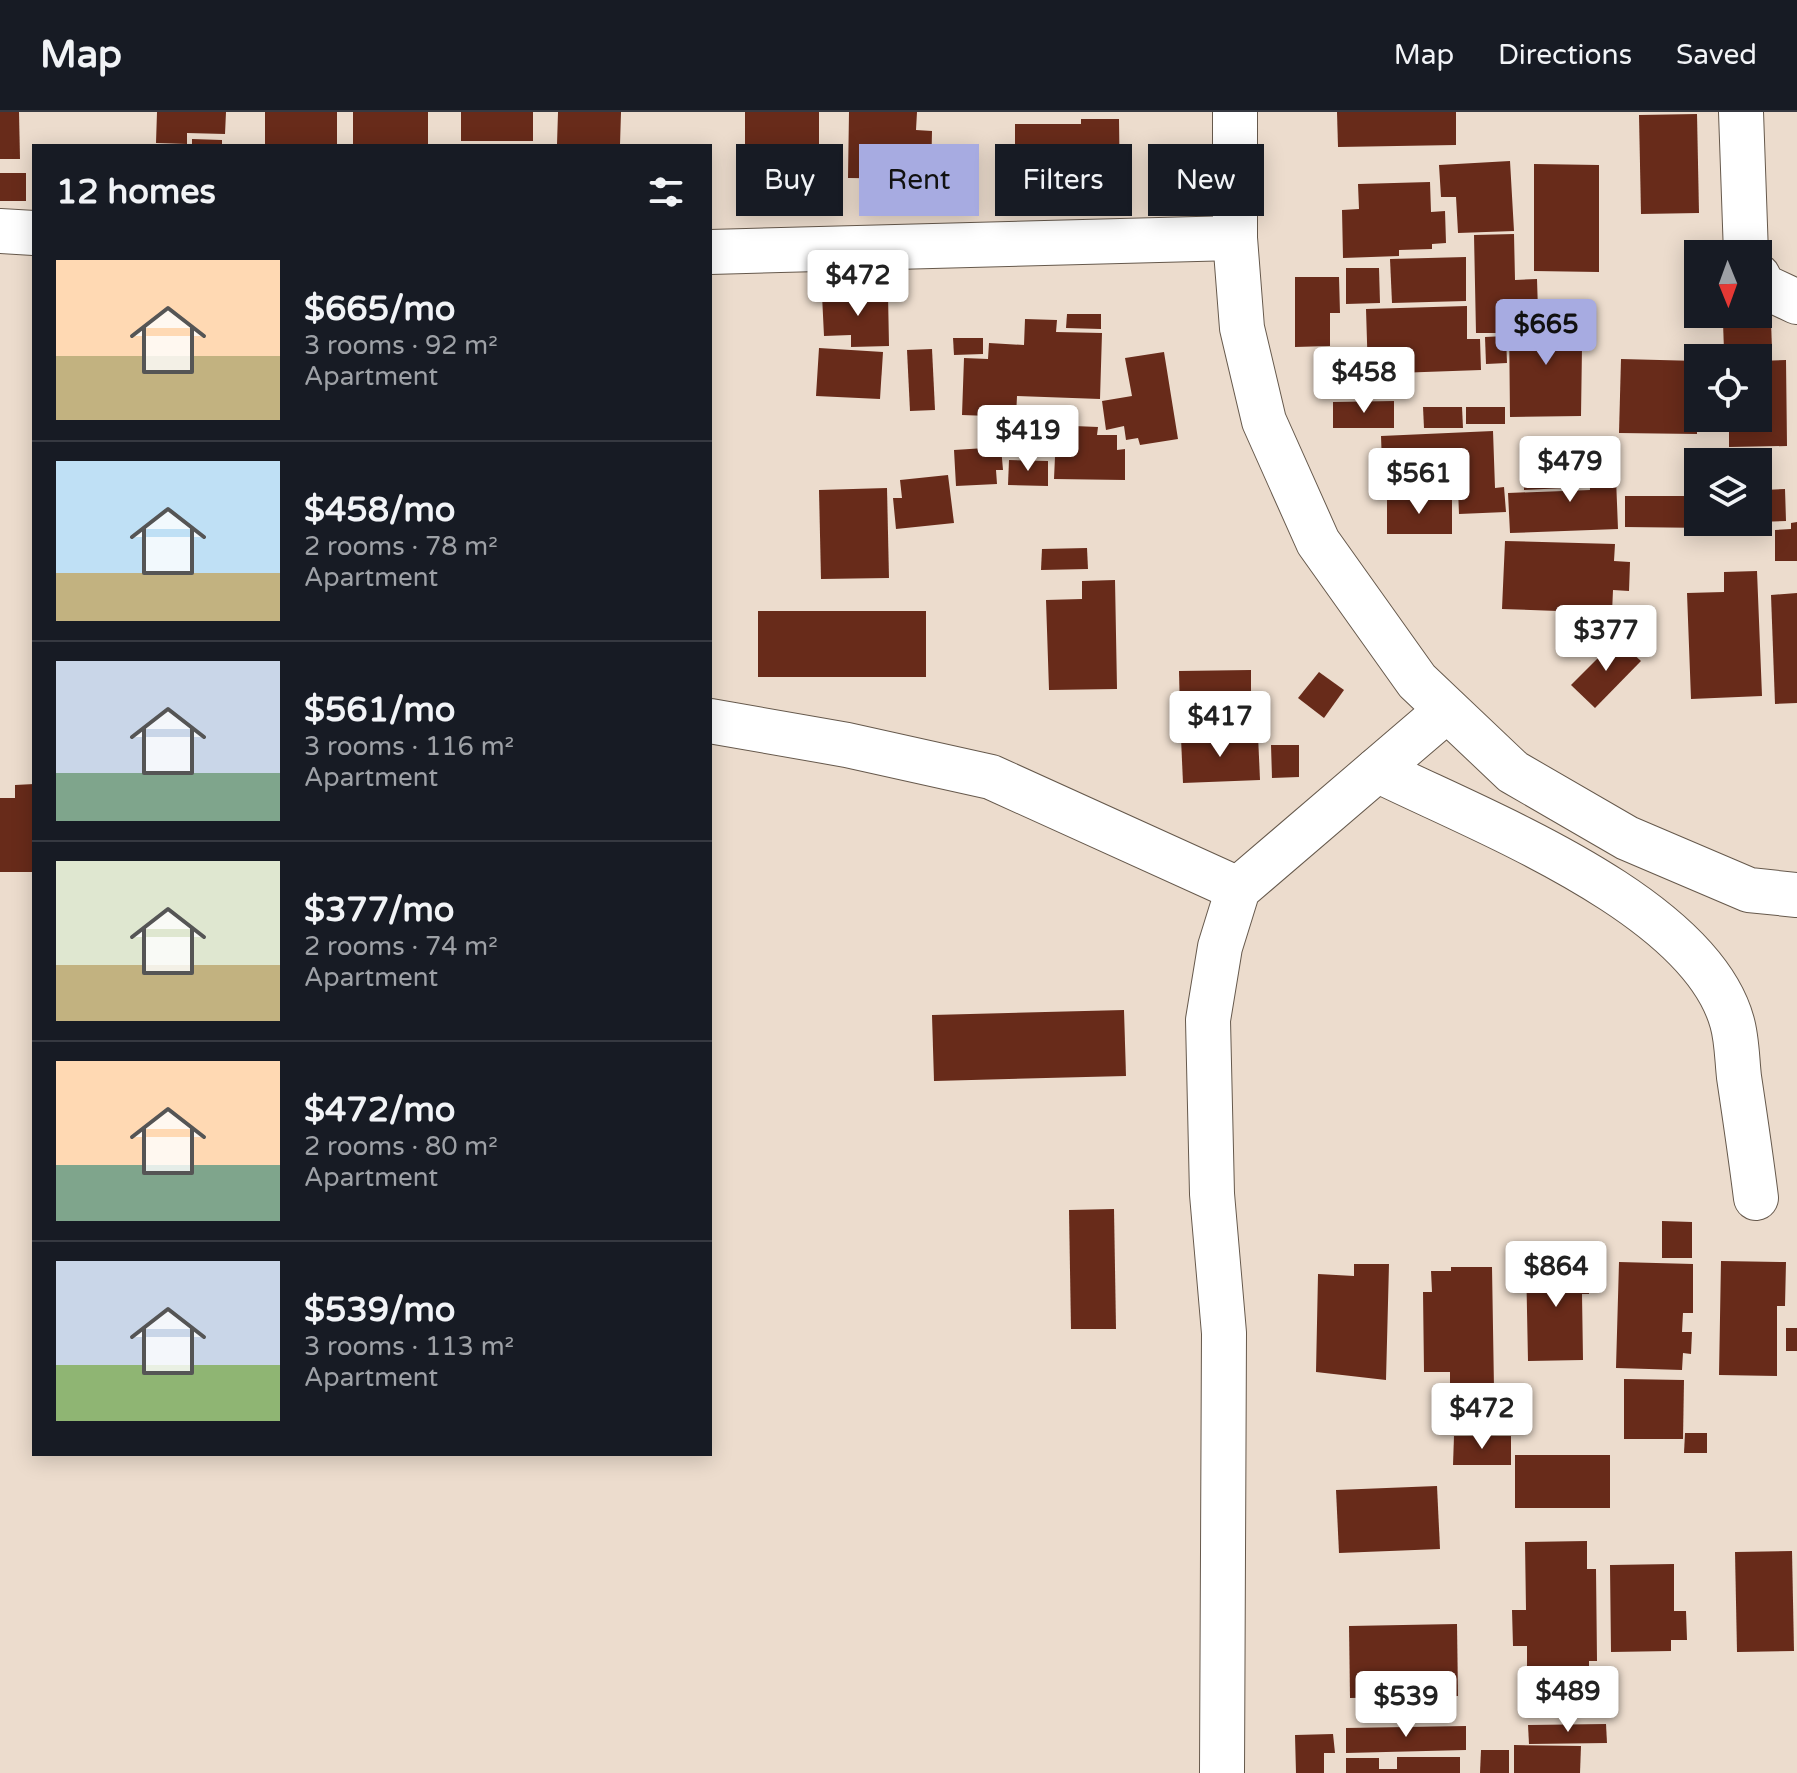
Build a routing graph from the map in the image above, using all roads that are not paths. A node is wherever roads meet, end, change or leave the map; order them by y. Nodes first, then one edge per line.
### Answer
1 (1235, 112) edge
2 (1741, 112) edge
3 (0, 231) edge
4 (32, 233) edge
5 (1235, 238) junction
6 (1746, 240) edge
7 (712, 252) edge
8 (1772, 290) edge
9 (1797, 302) edge
10 (1447, 710) junction
11 (712, 721) edge
12 (1377, 770) junction
13 (1238, 889) junction
14 (1797, 895) edge
15 (1756, 1198) dead end
16 (1222, 1773) edge

1 - 5 street
2 - 6 street
3 - 4 street
5 - 7 street
5 - 10 street
8 - 9 street
10 - 12 street
10 - 14 street
11 - 13 street
12 - 13 street
12 - 15 street
13 - 16 street

